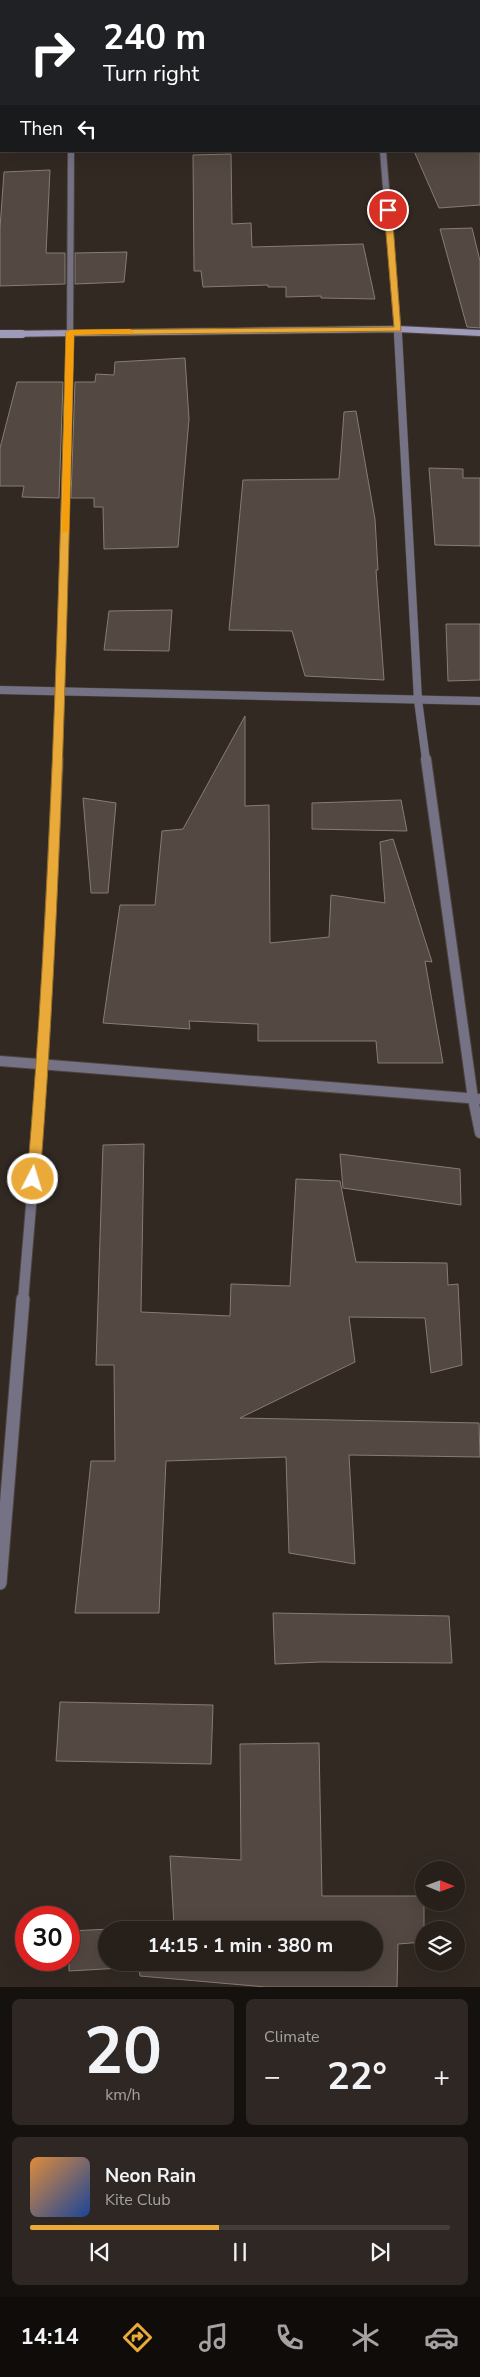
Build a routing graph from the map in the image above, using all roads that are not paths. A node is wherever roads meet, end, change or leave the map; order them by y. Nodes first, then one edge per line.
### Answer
1 (72, 152) edge
2 (383, 152) edge
3 (398, 329) junction
4 (70, 332) junction
5 (480, 333) edge
6 (0, 334) edge
7 (0, 690) edge
8 (61, 691) junction
9 (418, 700) junction
10 (480, 701) edge
11 (0, 1061) edge
12 (43, 1064) junction
13 (476, 1099) edge
14 (480, 1133) edge
15 (0, 1583) edge

1 - 4 street
2 - 3 street
3 - 4 street
3 - 5 street
3 - 9 street
4 - 6 street
4 - 8 street
7 - 8 street
8 - 9 street
8 - 12 street
9 - 10 street
9 - 13 street
11 - 12 street
12 - 13 street
12 - 15 street
13 - 14 street

